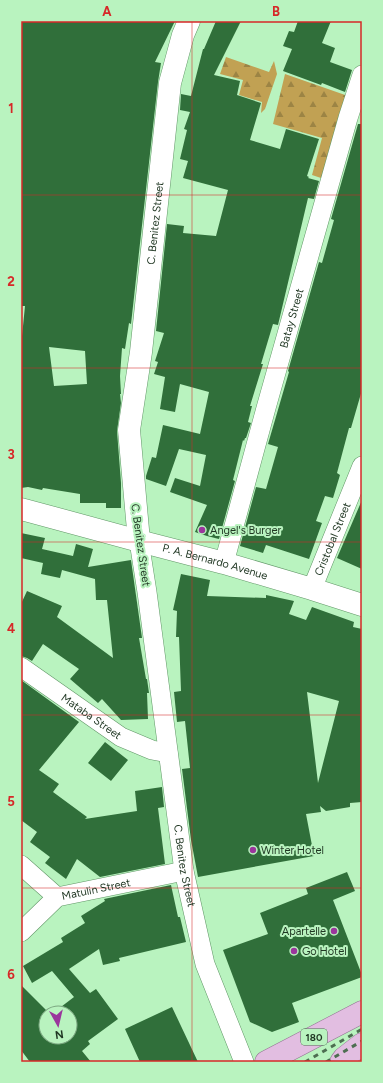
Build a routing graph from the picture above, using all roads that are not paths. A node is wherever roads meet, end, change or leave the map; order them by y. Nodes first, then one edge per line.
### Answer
1 (189, 21) edge
2 (362, 75) edge
3 (362, 466) edge
4 (21, 509) edge
5 (139, 542) junction
6 (224, 563) junction
7 (312, 588) junction
8 (362, 605) edge
9 (21, 667) edge
10 (168, 753) junction
11 (21, 865) edge
12 (184, 871) junction
13 (57, 897) junction
14 (21, 932) edge
15 (362, 1012) edge
16 (362, 1044) edge
17 (244, 1062) edge
18 (266, 1062) edge
19 (341, 1062) edge

1 - 5 street, C. Benitez Street
2 - 6 street, Batay Street
3 - 7 street, Cristobal Street
4 - 5 street, P. A. Bernardo Avenue
5 - 6 street, P. A. Bernardo Avenue
5 - 10 street, C. Benitez Street
6 - 7 street, P. A. Bernardo Avenue
7 - 8 street, P. A. Bernardo Avenue
9 - 10 street, Mataba Street
10 - 12 street, C. Benitez Street
11 - 13 street
12 - 13 street, Matulin Street
12 - 17 street, C. Benitez Street
13 - 14 street, Matulin Street
15 - 18 main road, 180
16 - 19 main road

